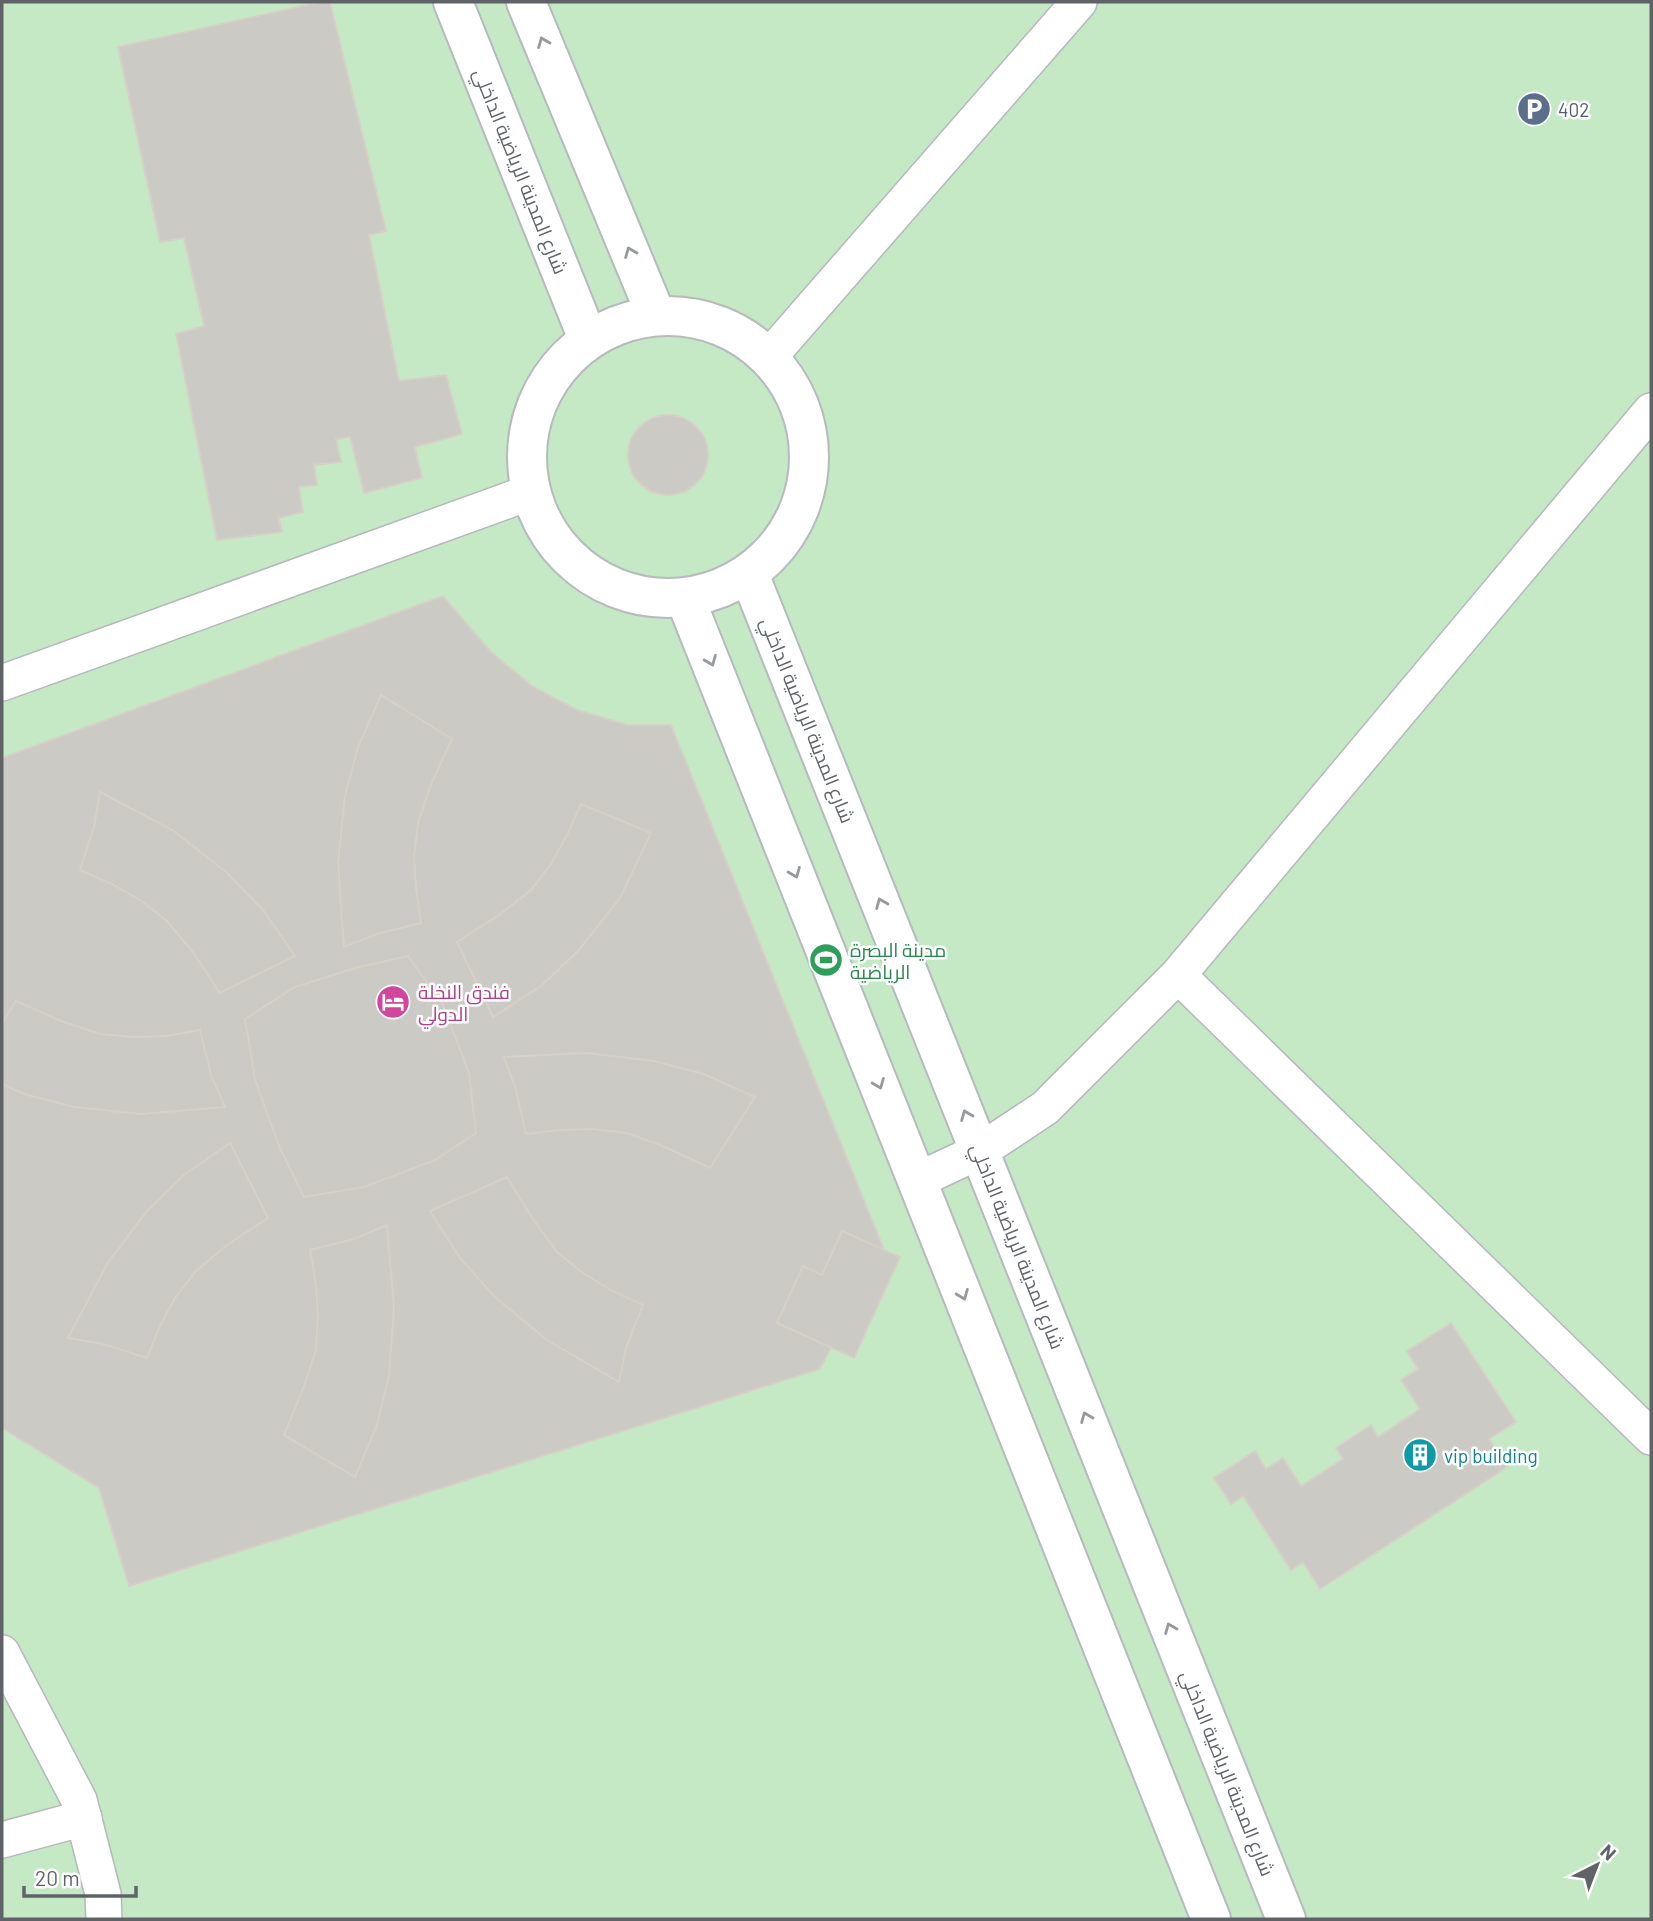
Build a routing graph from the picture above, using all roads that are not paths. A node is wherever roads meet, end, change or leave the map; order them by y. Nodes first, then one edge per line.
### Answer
1 (453, 2) edge
2 (526, 2) edge
3 (1079, 2) edge
4 (656, 315) junction
5 (588, 339) junction
6 (769, 357) junction
7 (1651, 411) edge
8 (531, 492) junction
9 (749, 574) junction
10 (685, 598) junction
11 (2, 682) edge
12 (1178, 975) junction
13 (980, 1151) junction
14 (918, 1180) junction
15 (1651, 1437) edge
16 (2, 1653) edge
17 (84, 1818) junction
18 (2, 1840) edge
19 (104, 1919) edge
20 (1211, 1919) edge
21 (1286, 1919) edge

1 - 5 street, شارع المدينة الرياضية الداخلي
4 -> 2 street
3 - 6 street
4 - 5 street
4 - 6 street
5 - 8 street
6 - 9 street
7 - 12 street
8 - 10 street
8 - 11 street
9 - 10 street
13 -> 9 street, شارع المدينة الرياضية الداخلي
10 -> 14 street
12 - 13 street
12 - 15 street
13 - 14 street
21 -> 13 street, شارع المدينة الرياضية الداخلي
14 -> 20 street
16 - 17 street
17 - 18 street
17 - 19 street

